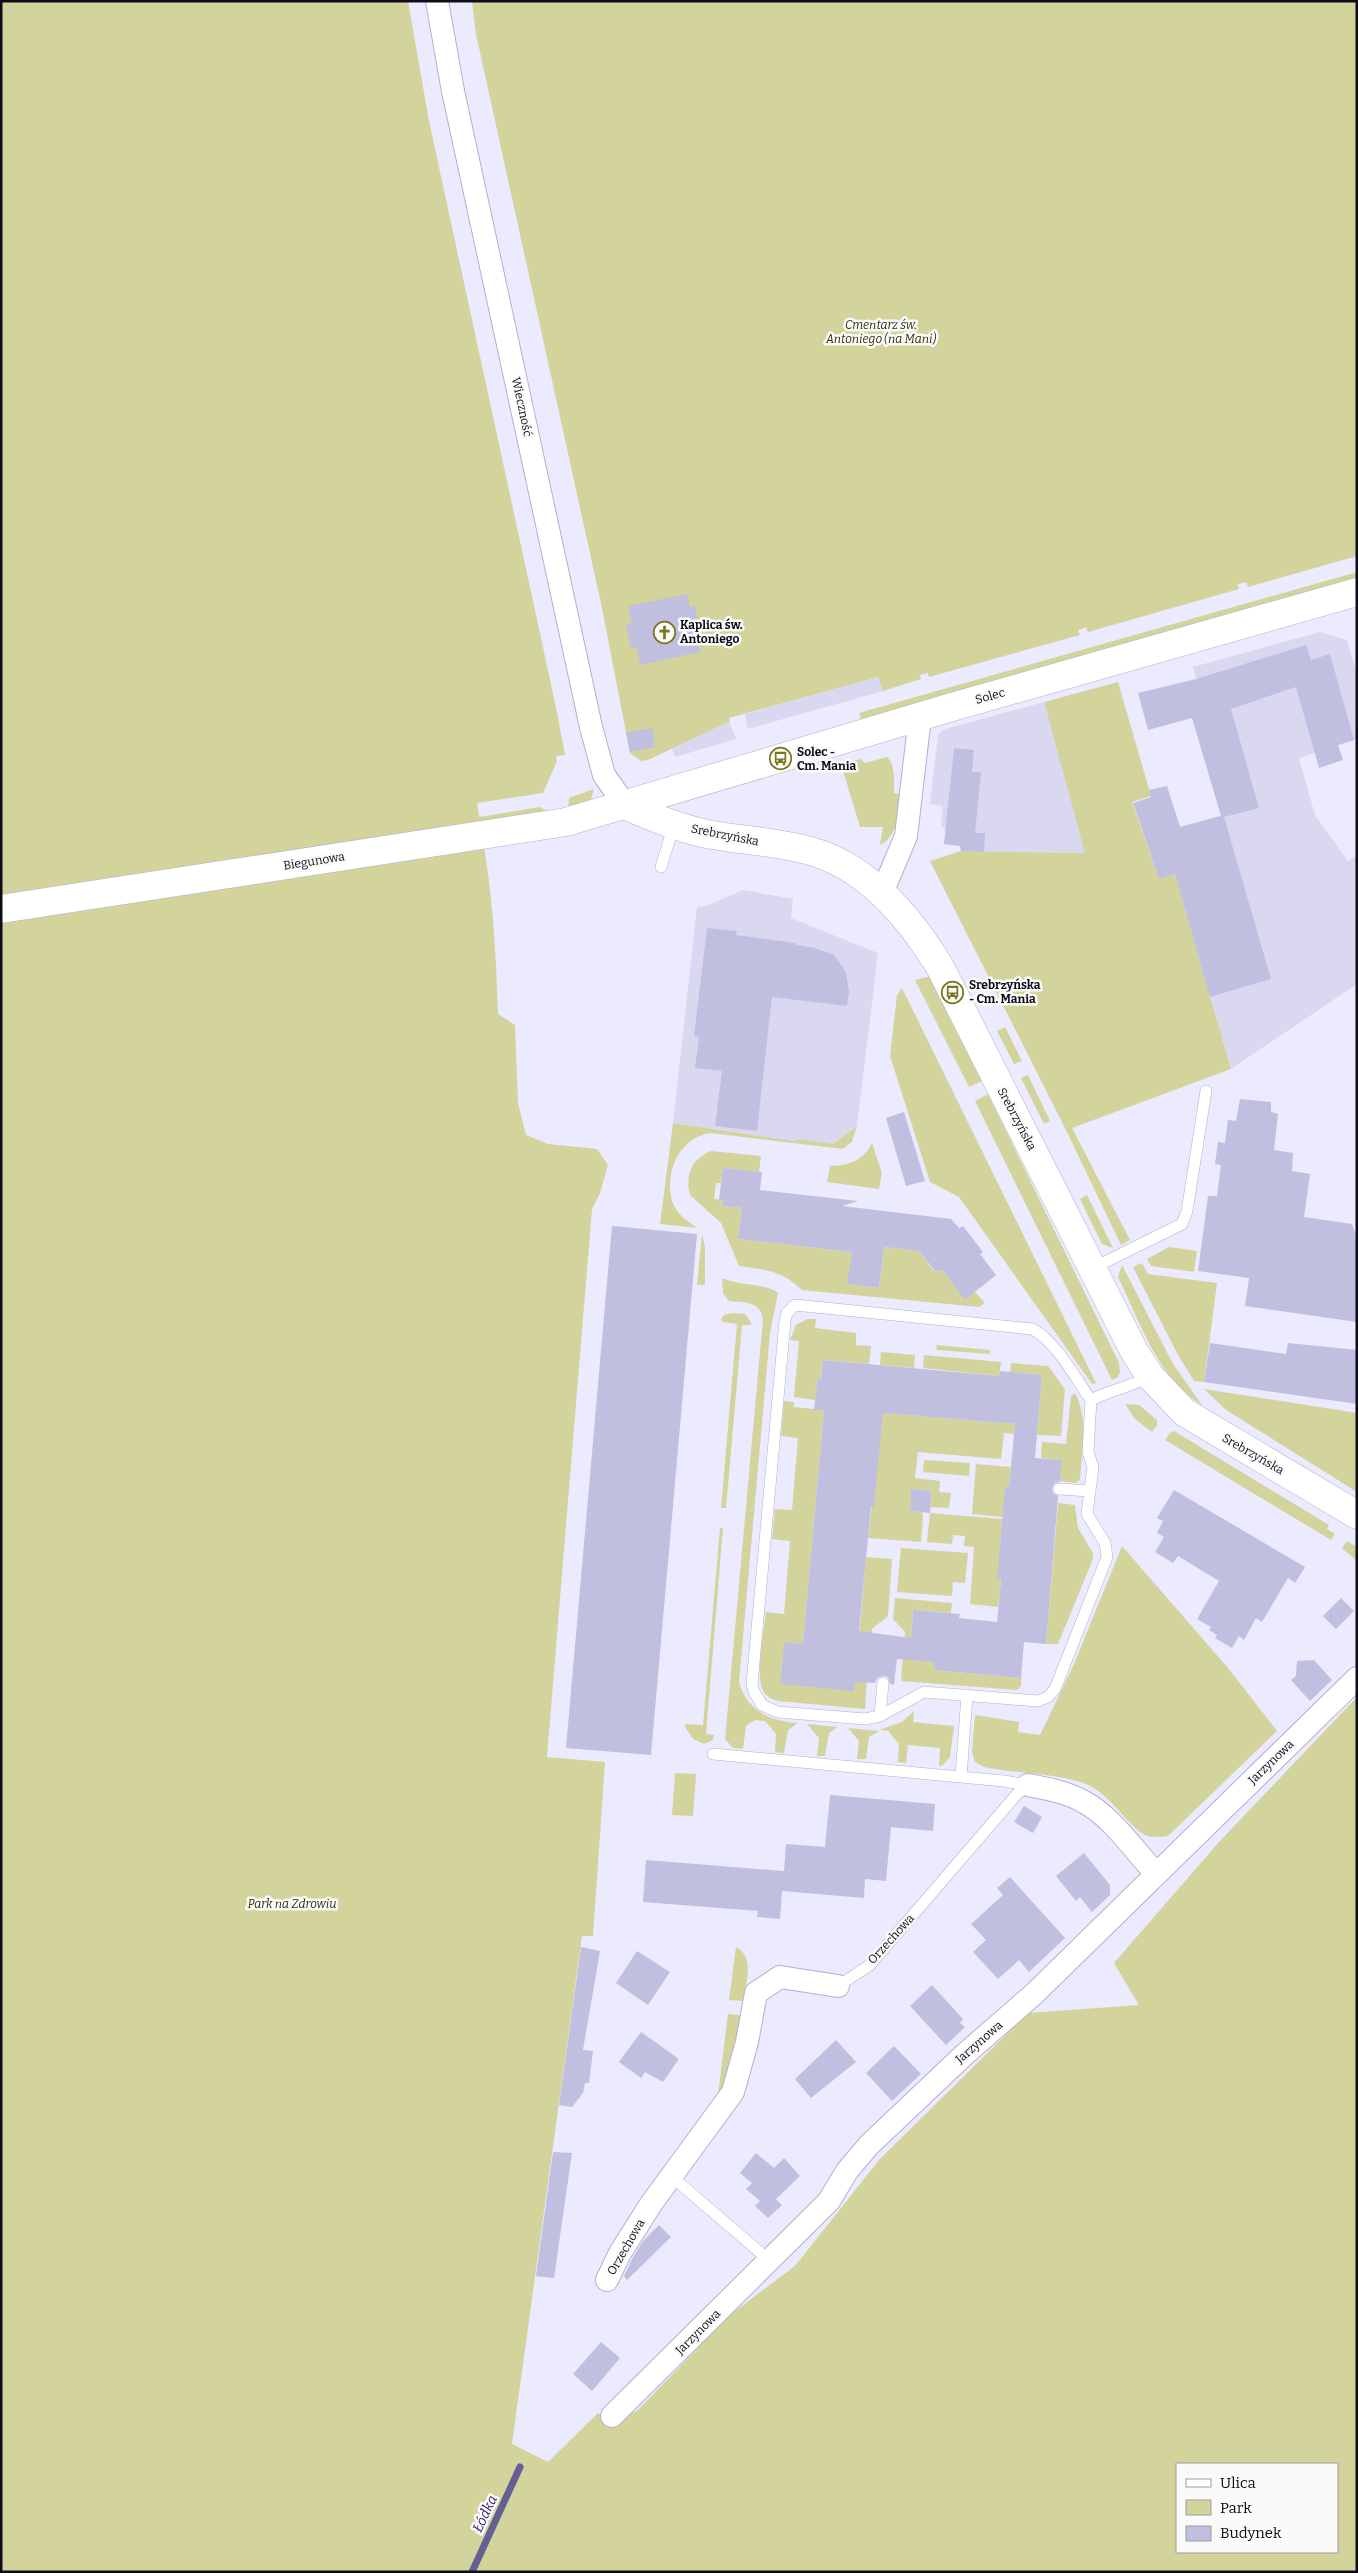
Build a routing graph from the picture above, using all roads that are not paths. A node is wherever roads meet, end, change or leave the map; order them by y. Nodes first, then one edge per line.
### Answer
1 (437, 1) edge
2 (1357, 592) edge
3 (920, 717) junction
4 (625, 805) junction
5 (674, 825) junction
6 (660, 867) dead end
7 (882, 893) junction
8 (1, 908) edge
9 (1206, 1091) dead end
10 (1093, 1268) junction
11 (1150, 1376) junction
12 (1091, 1400) junction
13 (1059, 1489) dead end
14 (1090, 1491) junction
15 (1357, 1515) edge
16 (1357, 1678) edge
17 (883, 1683) dead end
18 (967, 1695) junction
19 (880, 1716) junction
20 (713, 1754) dead end
21 (961, 1777) junction
22 (1028, 1785) junction
23 (1156, 1874) junction
24 (838, 1986) joint
25 (671, 2176) junction
26 (770, 2261) junction
27 (607, 2280) dead end
28 (612, 2416) dead end

1 - 4 street, Wieczność
2 - 3 main road, Solec
3 - 4 main road, Solec
3 - 7 street
4 - 5 main road, Srebrzyńska
4 - 8 main road, Biegunowa
5 - 6 lane
5 - 7 main road, Srebrzyńska
7 - 10 main road, Srebrzyńska
9 - 10 lane
10 - 11 main road, Srebrzyńska
11 - 12 lane
11 - 15 main road, Srebrzyńska
12 - 14 lane
12 - 19 lane
13 - 14 lane
14 - 18 lane
16 - 23 street, Jarzynowa
17 - 19 lane
18 - 19 lane
18 - 21 lane
20 - 21 lane
21 - 22 lane
22 - 23 street
22 - 24 lane, Orzechowa
23 - 26 street, Jarzynowa
24 - 25 street, Orzechowa
25 - 26 lane
25 - 27 street, Orzechowa
26 - 28 street, Jarzynowa

